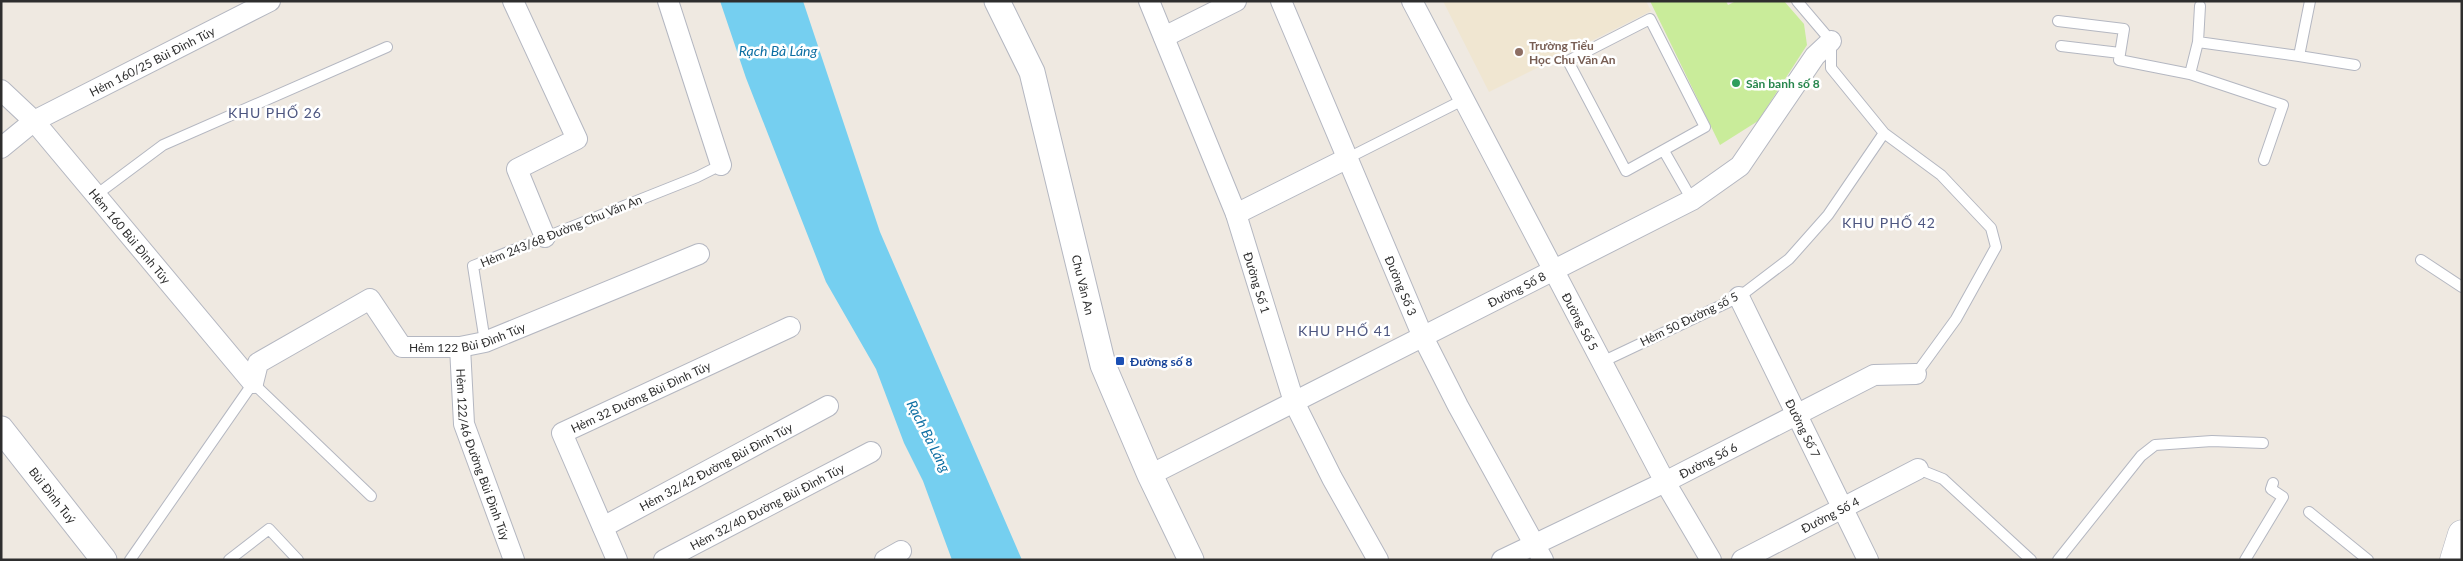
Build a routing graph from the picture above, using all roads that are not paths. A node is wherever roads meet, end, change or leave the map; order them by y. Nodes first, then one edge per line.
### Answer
1 (270, 1) edge
2 (513, 1) edge
3 (668, 1) edge
4 (997, 1) edge
5 (1149, 1) edge
6 (1236, 1) edge
7 (1281, 1) edge
8 (1412, 1) edge
9 (1797, 1) edge
10 (2310, 1) edge
11 (2200, 6) dead end
12 (2058, 21) dead end
13 (1164, 37) junction
14 (1831, 41) junction
15 (2198, 42) junction
16 (2060, 46) dead end
17 (387, 47) dead end
18 (2120, 53) junction
19 (2299, 56) junction
20 (2355, 65) dead end
21 (2190, 74) junction
22 (1, 90) edge
23 (1465, 99) junction
24 (34, 122) junction
25 (1884, 133) junction
26 (1, 148) edge
27 (1664, 151) junction
28 (1348, 158) junction
29 (2264, 160) dead end
30 (720, 165) joint
31 (96, 195) junction
32 (1692, 200) junction
33 (1236, 214) junction
34 (545, 237) junction
35 (699, 254) dead end
36 (2421, 260) dead end
37 (1555, 269) junction
38 (2462, 287) edge
39 (1739, 297) junction
40 (790, 327) dead end
41 (1423, 336) junction
42 (485, 342) junction
43 (460, 348) junction
44 (1604, 361) junction
45 (1916, 374) joint
46 (253, 382) junction
47 (1294, 402) junction
48 (828, 406) dead end
49 (1797, 415) junction
50 (1, 429) edge
51 (2263, 443) dead end
52 (871, 452) dead end
53 (1918, 469) joint
54 (1150, 475) junction
55 (1666, 482) junction
56 (2273, 483) dead end
57 (371, 496) dead end
58 (1842, 507) junction
59 (2309, 512) dead end
60 (603, 527) junction
61 (2462, 534) edge
62 (1538, 552) edge
63 (104, 560) edge
64 (130, 560) edge
65 (229, 560) edge
66 (298, 560) edge
67 (514, 560) edge
68 (617, 560) edge
69 (664, 560) edge
70 (1191, 560) edge
71 (1378, 560) edge
72 (1502, 560) edge
73 (1711, 560) edge
74 (1742, 560) edge
75 (1868, 560) edge
76 (2031, 560) edge
77 (2058, 560) edge
78 (2245, 560) edge
79 (2368, 560) edge
80 (2454, 560) edge

1 - 24 street, Hẻm 160/25 Bùi Đình Túy
2 - 34 street
3 - 30 street
4 - 54 street, Chu Văn An
5 - 13 street, Đường Số 1
6 - 13 street
7 - 28 street, Đường Số 3
8 - 23 street, Đường Số 5
9 - 14 lane
10 - 19 lane
11 - 15 lane
12 - 18 lane
13 - 33 street, Đường Số 1
14 - 25 lane
14 - 32 street, Đường Số 8
15 - 19 lane
15 - 21 lane
16 - 18 lane
17 - 31 lane
18 - 21 lane
19 - 20 lane
21 - 29 lane
22 - 24 street, Hẻm 160 Bùi Đình Túy
23 - 28 lane
23 - 37 street, Đường Số 5
24 - 26 street
24 - 31 street, Hẻm 160 Bùi Đình Túy
25 - 39 lane, Hẻm 50 Đường số 5
25 - 45 lane
27 - 27 lane
27 - 32 lane
28 - 33 street
28 - 41 street, Đường Số 3
30 - 34 lane, Hẻm 243/68 Đường Chu Văn An
31 - 46 street, Hẻm 160 Bùi Đình Túy
32 - 37 street, Đường Số 8
33 - 47 street, Đường Số 1
34 - 42 lane, Hẻm 243/68 Đường Chu Văn An
35 - 42 street, Hẻm 122 Bùi Đình Túy
36 - 38 lane
37 - 41 street, Đường Số 8
37 - 44 street, Đường Số 5
39 - 44 lane, Hẻm 50 Đường số 5
39 - 49 street, Đường Số 7
40 - 60 street, Hẻm 32 Đường Bùi Đình Túy
41 - 47 street, Đường Số 8
41 - 62 street, Đường Số 3
42 - 43 street, Hẻm 122 Bùi Đình Túy
43 - 46 street, Hẻm 122 Bùi Đình Túy
43 - 67 street, Hẻm 122/46 Đường Bùi Đình Túy
44 - 55 street, Đường Số 5
45 - 49 street, Đường Số 6
46 - 57 lane
46 - 64 lane, Hẻm 122 Bùi Đình Túy
47 - 54 street, Đường Số 8
47 - 71 street, Đường Số 1
48 - 60 street, Hẻm 32/42 Đường Bùi Đình Túy
49 - 55 street, Đường Số 6
49 - 58 street, Đường Số 7
50 - 63 street, Bùi Đình Tuý
51 - 77 lane
52 - 69 street, Hẻm 32/40 Đường Bùi Đình Túy
53 - 58 street, Đường Số 4
53 - 76 lane
54 - 70 street, Chu Văn An
55 - 62 street, Đường Số 6
55 - 73 street, Đường Số 5
56 - 78 lane
58 - 74 street, Đường Số 4
58 - 75 street, Đường Số 7
59 - 79 lane
60 - 68 street, Hẻm 32 Đường Bùi Đình Túy
61 - 80 main road
62 - 72 street, Đường Số 6
65 - 66 lane

